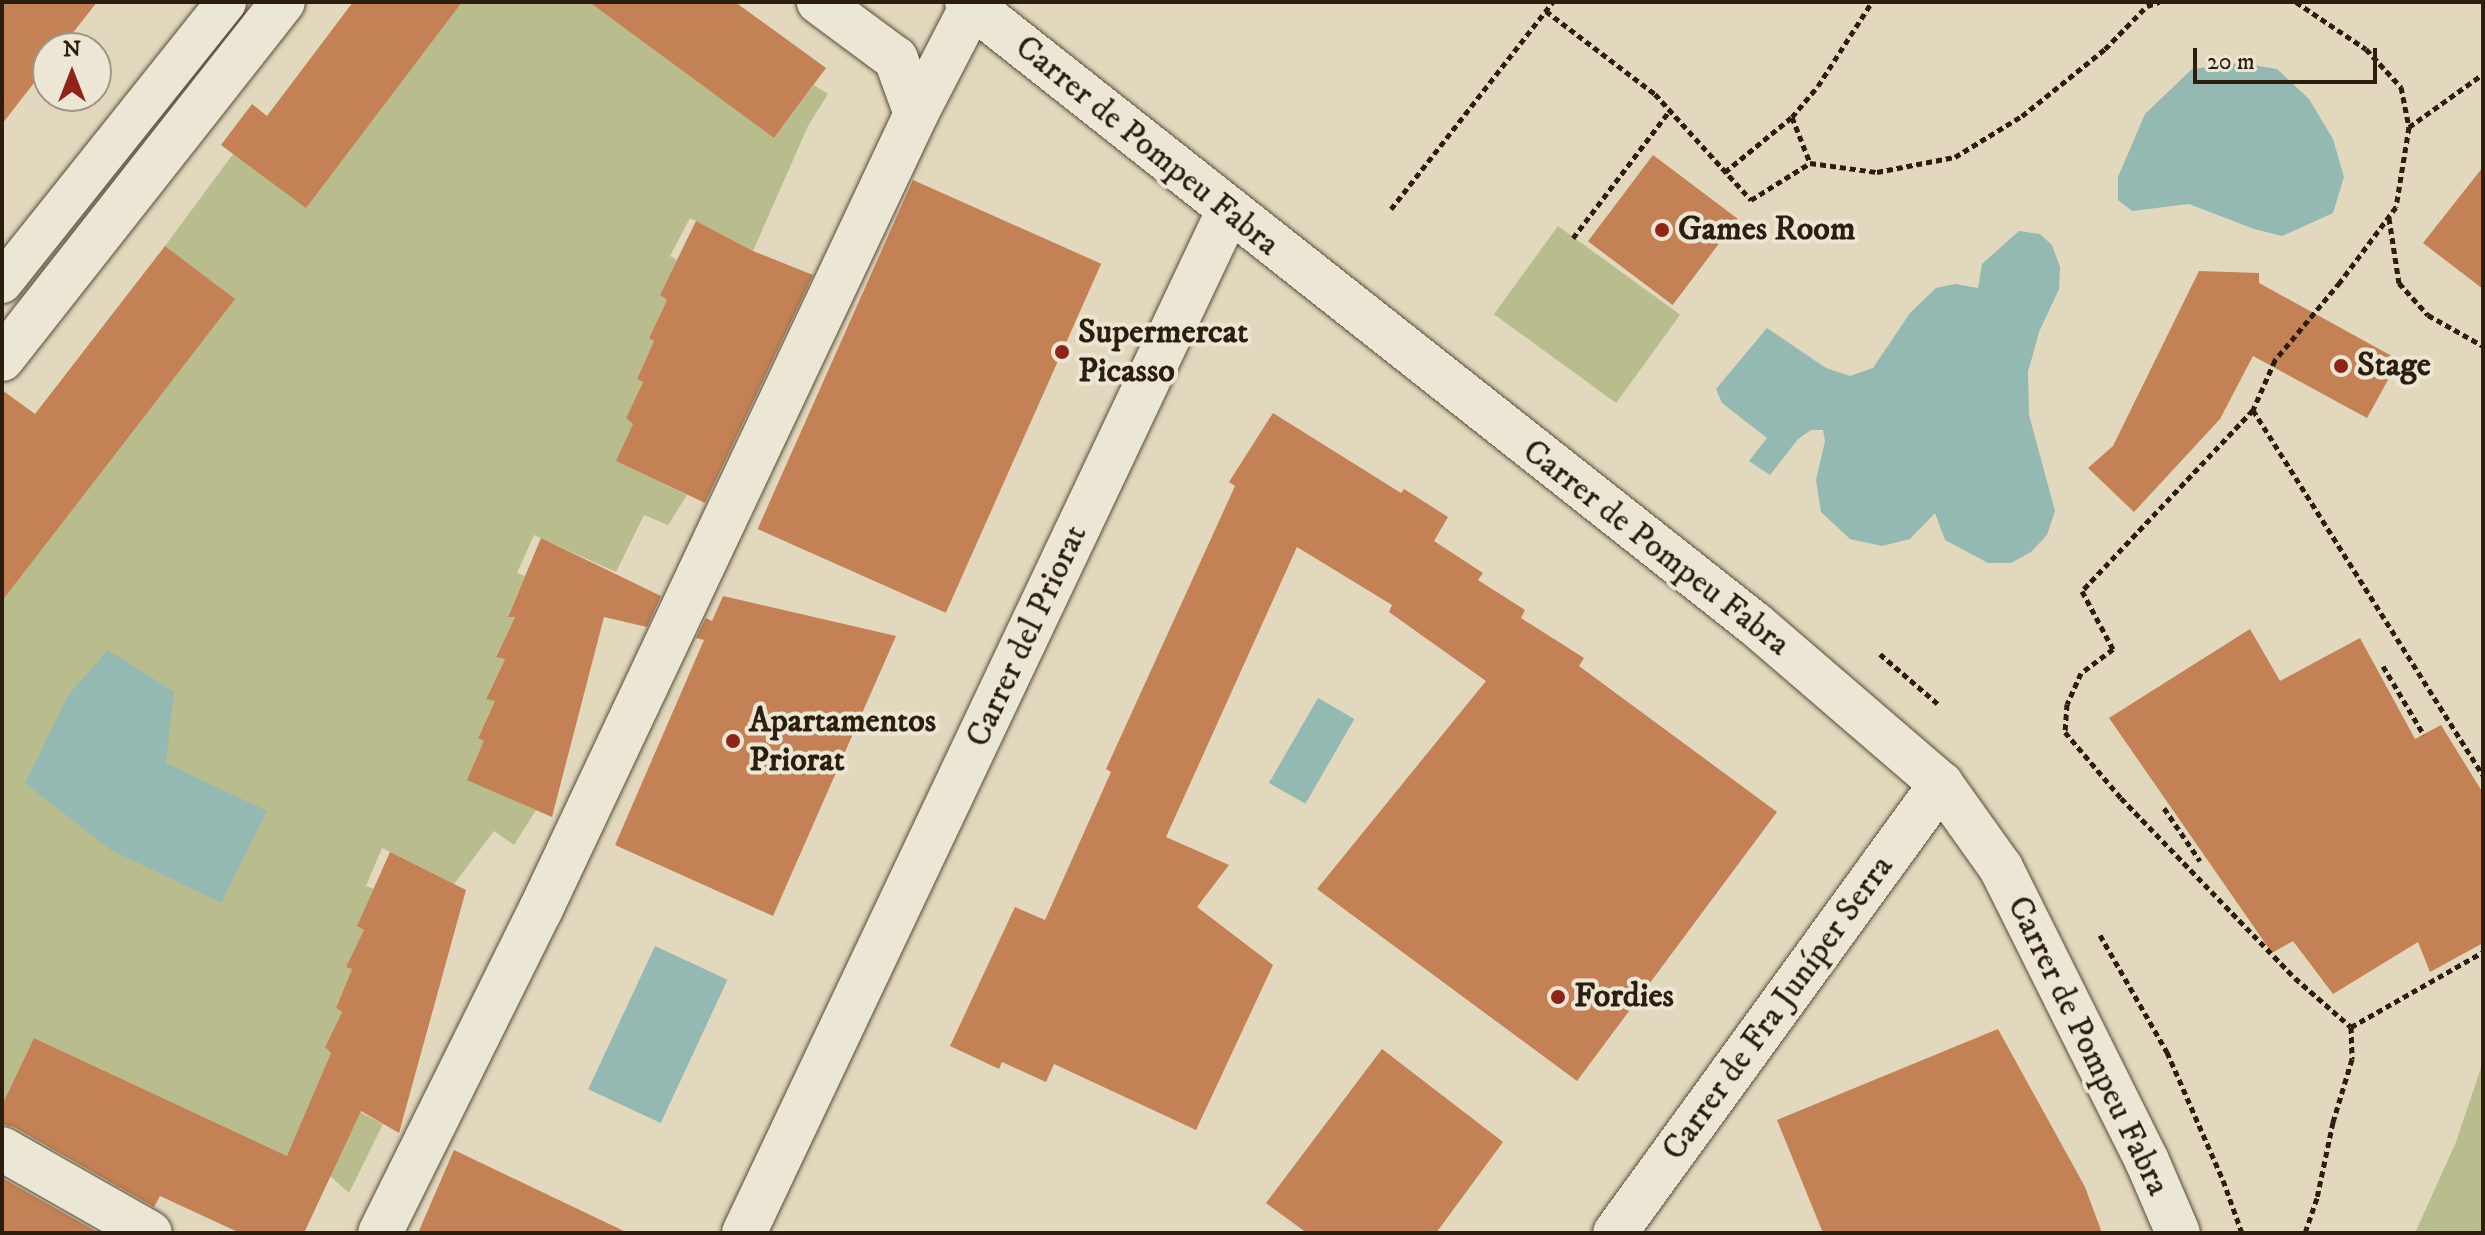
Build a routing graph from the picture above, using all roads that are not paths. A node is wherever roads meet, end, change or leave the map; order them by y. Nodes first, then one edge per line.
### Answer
1 (226, 2) edge
2 (283, 2) edge
3 (819, 2) edge
4 (969, 4) edge
5 (916, 114) junction
6 (1228, 212) junction
7 (2, 283) edge
8 (2, 359) edge
9 (1941, 784) junction
10 (2, 1149) edge
11 (150, 1233) edge
12 (380, 1233) edge
13 (744, 1233) edge
14 (1615, 1233) edge
15 (2178, 1233) edge

1 - 7 street
2 - 8 street
3 - 5 street
4 - 5 street
4 - 6 street, Carrer de Pompeu Fabra
5 - 12 street
6 - 9 street, Carrer de Pompeu Fabra
6 - 13 street, Carrer del Priorat
9 - 14 street, Carrer de Fra Juníper Serra
9 - 15 street, Carrer de Pompeu Fabra
10 - 11 street

